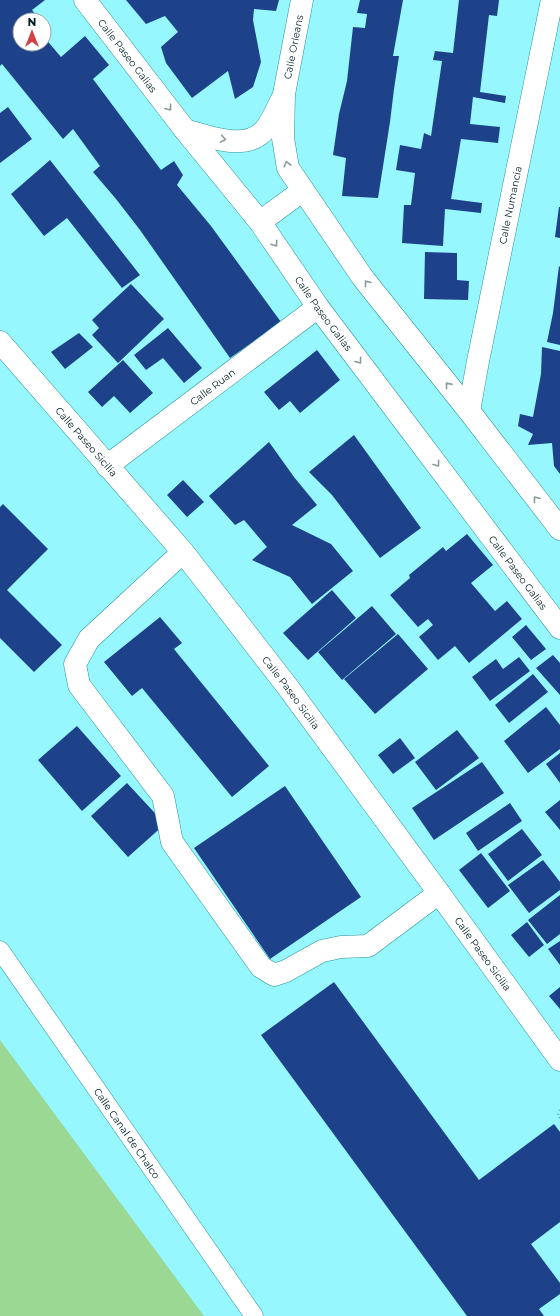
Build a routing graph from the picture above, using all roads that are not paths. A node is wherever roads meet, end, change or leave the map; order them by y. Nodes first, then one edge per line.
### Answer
1 (85, 0) edge
2 (302, 0) edge
3 (552, 0) edge
4 (284, 94) junction
5 (185, 130) junction
6 (302, 191) junction
7 (260, 222) junction
8 (318, 308) junction
9 (0, 342) edge
10 (469, 411) junction
11 (107, 466) junction
12 (560, 530) edge
13 (183, 552) junction
14 (560, 628) edge
15 (439, 893) junction
16 (0, 950) edge
17 (560, 1060) edge
18 (254, 1316) edge

1 -> 5 street, Calle Paseo Galias
2 - 4 street, Calle Orleans
3 - 10 street, Calle Numancia
5 -> 4 street
6 -> 4 street
5 - 7 street, Calle Paseo Galias
6 - 7 street
10 -> 6 street
7 -> 8 street, Calle Paseo Galias
8 - 11 street, Calle Ruan
8 -> 14 street, Calle Paseo Galias
9 - 11 street, Calle Paseo Sicilia
12 -> 10 street
11 - 13 street, Calle Paseo Sicilia
13 - 15 street, Calle Paseo Sicilia
13 - 15 street
15 - 17 street, Calle Paseo Sicilia
16 - 18 lane, Calle Canal de Chalco

